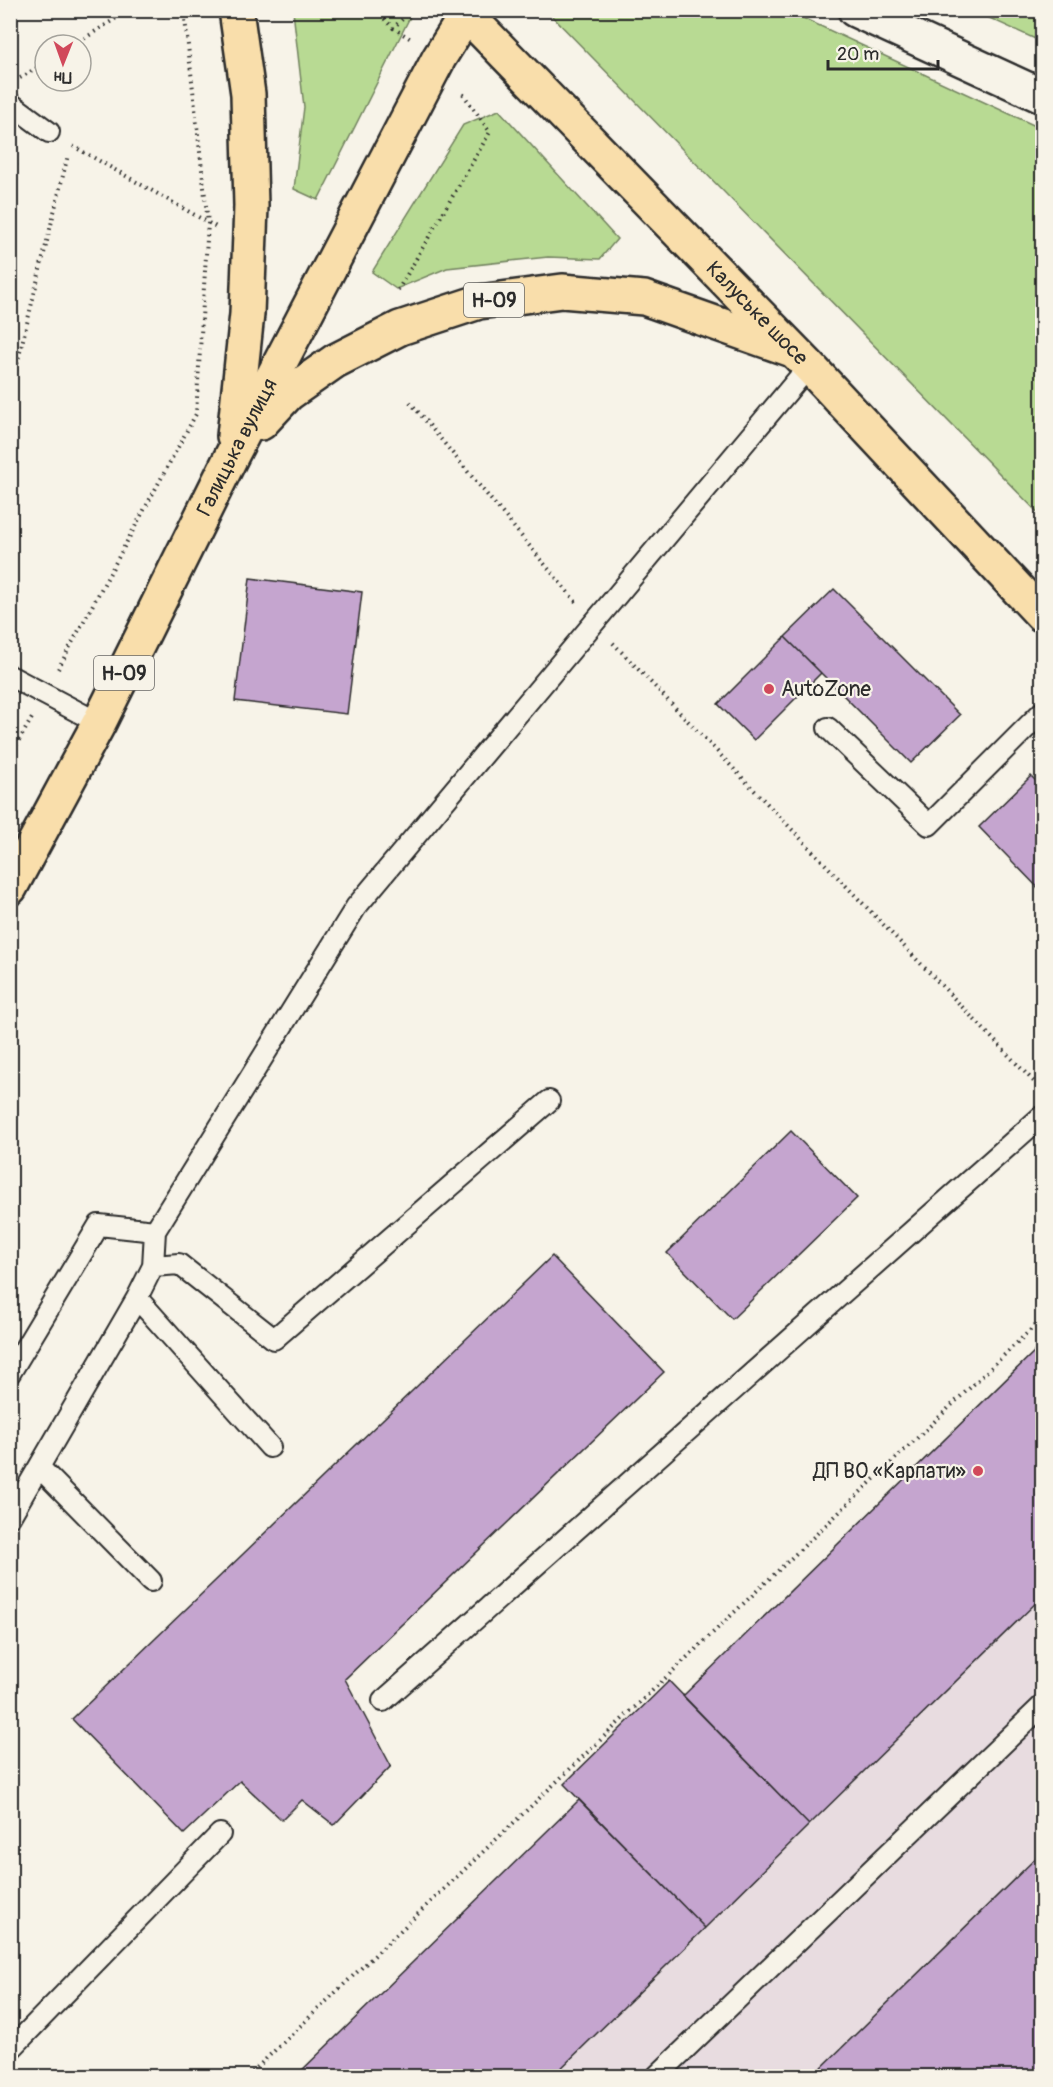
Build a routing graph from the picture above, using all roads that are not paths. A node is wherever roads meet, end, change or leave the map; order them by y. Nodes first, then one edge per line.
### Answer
1 (236, 10) edge
2 (855, 10) edge
3 (466, 12) edge
4 (1042, 96) edge
5 (10, 103) edge
6 (49, 132) dead end
7 (802, 358) junction
8 (232, 455) junction
9 (1042, 615) edge
10 (10, 676) edge
11 (1042, 712) edge
12 (99, 723) junction
13 (828, 728) dead end
14 (10, 888) edge
15 (549, 1101) dead end
16 (1042, 1116) edge
17 (155, 1231) junction
18 (153, 1266) junction
19 (138, 1298) junction
20 (10, 1373) edge
21 (270, 1447) dead end
22 (39, 1467) junction
23 (10, 1516) edge
24 (151, 1581) dead end
25 (383, 1701) dead end
26 (1042, 1706) edge
27 (220, 1834) dead end
28 (10, 2050) edge
29 (657, 2076) edge

1 - 8 main road
2 - 4 street
3 - 7 main road, Калуське шосе
3 - 8 main road, Галицька вулиця
5 - 6 lane
7 - 8 main road, Н-09
7 - 9 main road, Калуське шосе / Н-09
7 - 17 lane
8 - 12 main road, Галицька вулиця / Н-09
10 - 12 lane
11 - 13 lane
12 - 14 main road, Галицька вулиця / Н-09
15 - 18 lane
16 - 25 lane
17 - 18 lane
17 - 20 lane
18 - 19 lane
19 - 21 lane
19 - 22 lane
22 - 23 lane
22 - 24 lane
26 - 29 lane
27 - 28 lane

